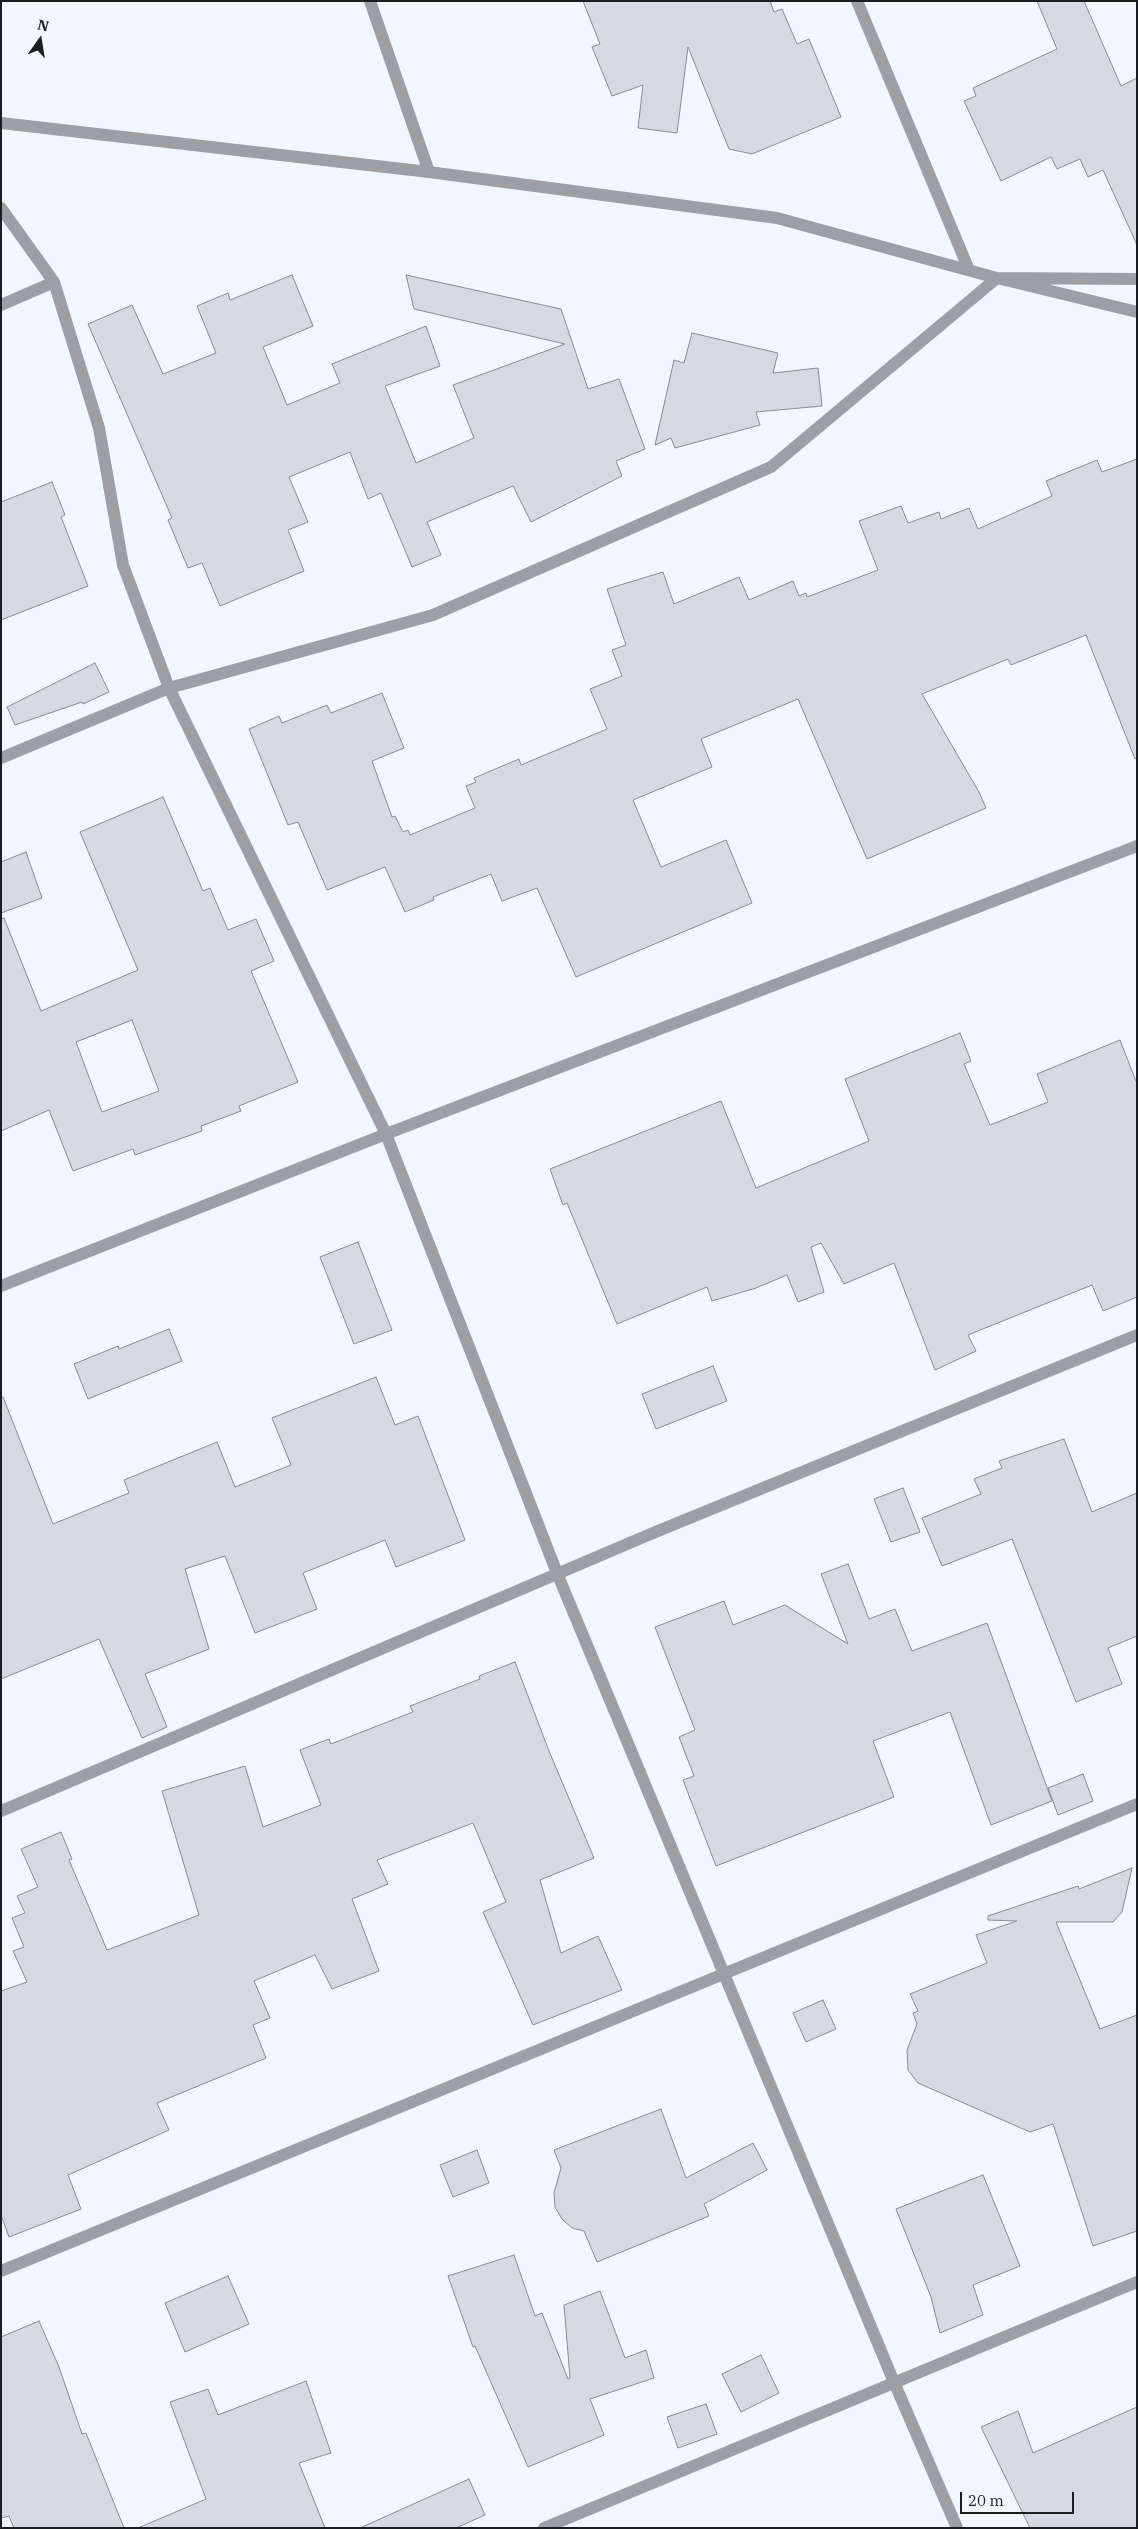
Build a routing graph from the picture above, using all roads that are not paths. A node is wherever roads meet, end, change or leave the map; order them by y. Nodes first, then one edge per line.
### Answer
1 (370, 1) edge
2 (857, 1) edge
3 (1, 122) edge
4 (429, 172) junction
5 (1, 208) edge
6 (969, 270) junction
7 (997, 278) junction
8 (1137, 279) edge
9 (54, 282) junction
10 (1, 305) edge
11 (1137, 312) edge
12 (169, 688) junction
13 (1, 758) edge
14 (1137, 846) edge
15 (386, 1134) junction
16 (1, 1286) edge
17 (1137, 1335) edge
18 (557, 1573) junction
19 (1137, 1804) edge
20 (1, 1811) edge
21 (723, 1973) junction
22 (1, 2270) edge
23 (1137, 2282) edge
24 (894, 2382) junction
25 (544, 2528) edge
26 (957, 2528) edge

1 - 4 street
2 - 6 street
3 - 4 street
4 - 6 street
5 - 9 street
6 - 7 street
7 - 8 street
7 - 11 street
7 - 12 street
9 - 10 street
9 - 12 street
12 - 13 street
12 - 15 street
14 - 15 street
15 - 16 street
15 - 18 street
17 - 18 street
18 - 20 street
18 - 21 street
19 - 21 street
21 - 22 street
21 - 24 street
23 - 24 street
24 - 25 street
24 - 26 street

